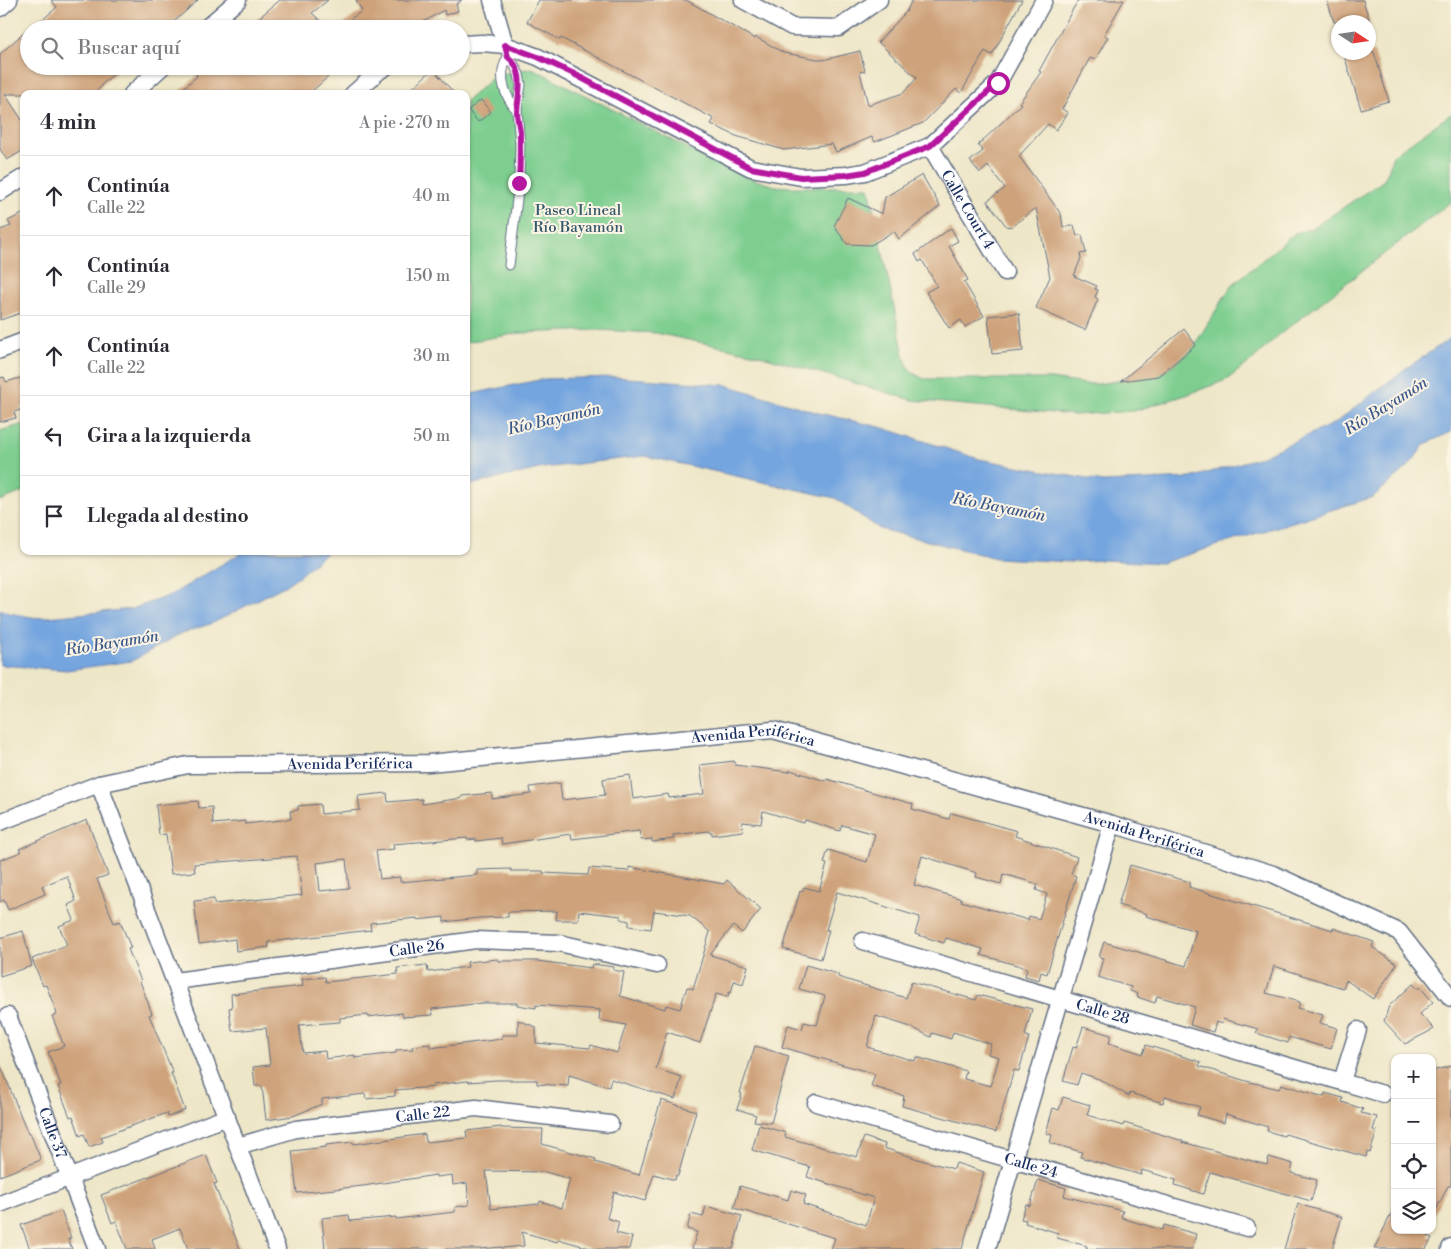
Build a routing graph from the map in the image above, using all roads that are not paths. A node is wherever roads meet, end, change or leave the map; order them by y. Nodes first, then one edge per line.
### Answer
1 (9, 0) edge
2 (238, 0) edge
3 (492, 0) edge
4 (743, 0) edge
5 (879, 0) edge
6 (1044, 0) edge
7 (0, 8) edge
8 (215, 20) edge
9 (470, 44) edge
10 (507, 51) junction
11 (153, 75) edge
12 (374, 75) edge
13 (136, 90) edge
14 (358, 90) edge
15 (517, 110) junction
16 (930, 146) junction
17 (20, 180) edge
18 (0, 192) edge
19 (509, 265) dead end
20 (1005, 272) dead end
21 (20, 342) edge
22 (0, 350) edge
23 (99, 784) junction
24 (0, 822) edge
25 (1112, 824) junction
26 (864, 941) dead end
27 (657, 965) dead end
28 (175, 981) junction
29 (1451, 998) edge
30 (1060, 999) junction
31 (8, 1016) dead end
32 (1358, 1030) dead end
33 (1342, 1081) junction
34 (1382, 1094) dead end
35 (816, 1103) dead end
36 (227, 1118) junction
37 (610, 1124) dead end
38 (238, 1146) junction
39 (1013, 1160) junction
40 (69, 1178) junction
41 (0, 1204) edge
42 (1247, 1228) dead end
43 (96, 1249) edge
44 (277, 1249) edge
45 (987, 1249) edge

1 - 7 street
2 - 8 street
3 - 10 street
4 - 5 street
6 - 16 street
9 - 10 street
10 - 15 lane
10 - 15 lane
10 - 16 street
11 - 13 street
12 - 14 street
15 - 19 lane
16 - 20 street, Calle Court 4
17 - 18 street
21 - 22 street
23 - 24 street, Avenida Periférica
23 - 25 street, Avenida Periférica
23 - 28 street
25 - 29 street, Avenida Periférica
25 - 30 street
26 - 30 street, Calle 28
27 - 28 street, Calle 26
28 - 36 street
30 - 33 street, Calle 28
30 - 39 street
31 - 40 street, Calle 37
32 - 33 street
33 - 34 street, Calle 28
35 - 39 street, Calle 24
36 - 38 street
36 - 40 street
37 - 38 street, Calle 22
38 - 44 street
39 - 42 street, Calle 24
39 - 45 street
40 - 41 street
40 - 43 street, Calle 37

